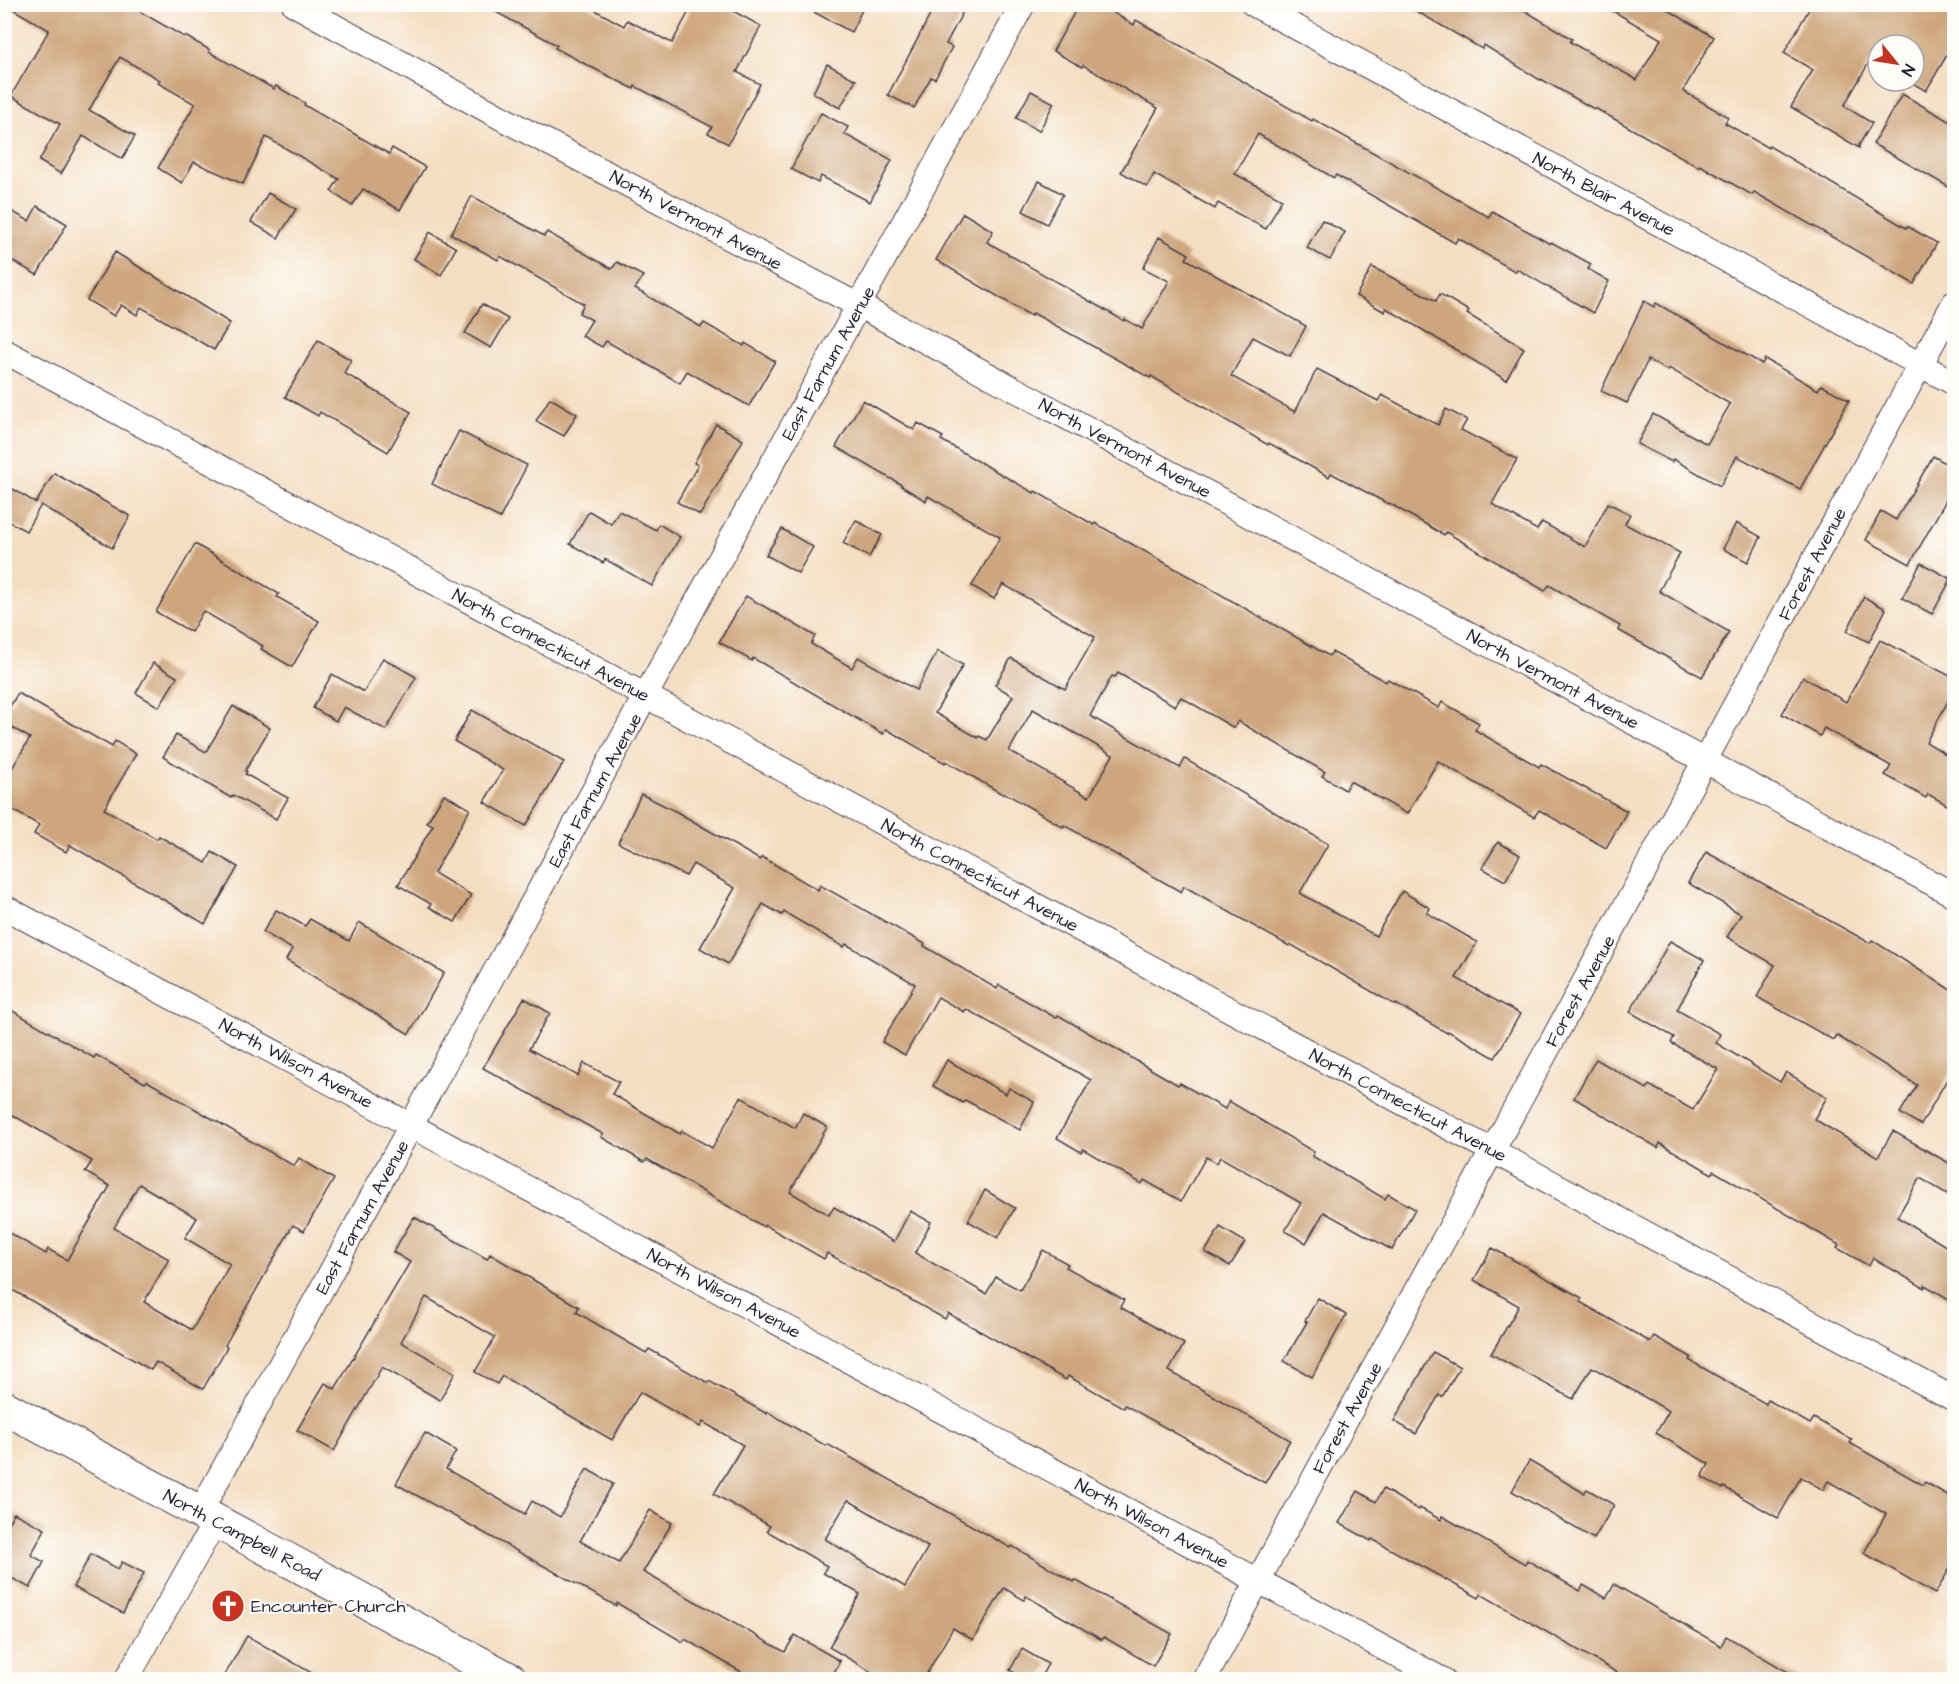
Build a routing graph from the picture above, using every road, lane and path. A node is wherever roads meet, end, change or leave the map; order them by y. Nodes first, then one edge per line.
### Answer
1 (294, 4) edge
2 (1023, 4) edge
3 (1253, 4) edge
4 (1954, 303) edge
5 (860, 306) junction
6 (4, 351) edge
7 (1920, 364) junction
8 (1954, 383) edge
9 (646, 696) junction
10 (1706, 761) junction
11 (1954, 895) edge
12 (4, 907) edge
13 (412, 1125) junction
14 (1493, 1151) junction
15 (1954, 1399) edge
16 (6, 1413) edge
17 (208, 1516) junction
18 (1260, 1580) junction
19 (126, 1680) edge
20 (511, 1680) edge
21 (1204, 1680) edge
22 (1443, 1680) edge

1 - 5 street, North Vermont Avenue
2 - 5 street, East Farnum Avenue
3 - 7 street, North Blair Avenue
4 - 7 street, Forest Avenue
5 - 9 street, East Farnum Avenue
5 - 10 street, North Vermont Avenue
6 - 9 street, North Connecticut Avenue
7 - 8 street, North Blair Avenue
7 - 10 street, Forest Avenue
9 - 13 street, East Farnum Avenue
9 - 14 street, North Connecticut Avenue
10 - 11 street, North Vermont Avenue
10 - 14 street, Forest Avenue
12 - 13 street, North Wilson Avenue
13 - 17 street, East Farnum Avenue
13 - 18 street, North Wilson Avenue
14 - 15 street, North Connecticut Avenue
14 - 18 street, Forest Avenue
16 - 17 street, North Campbell Road
17 - 19 street, East Farnum Avenue
17 - 20 street, North Campbell Road
18 - 21 street, Forest Avenue
18 - 22 street, North Wilson Avenue

